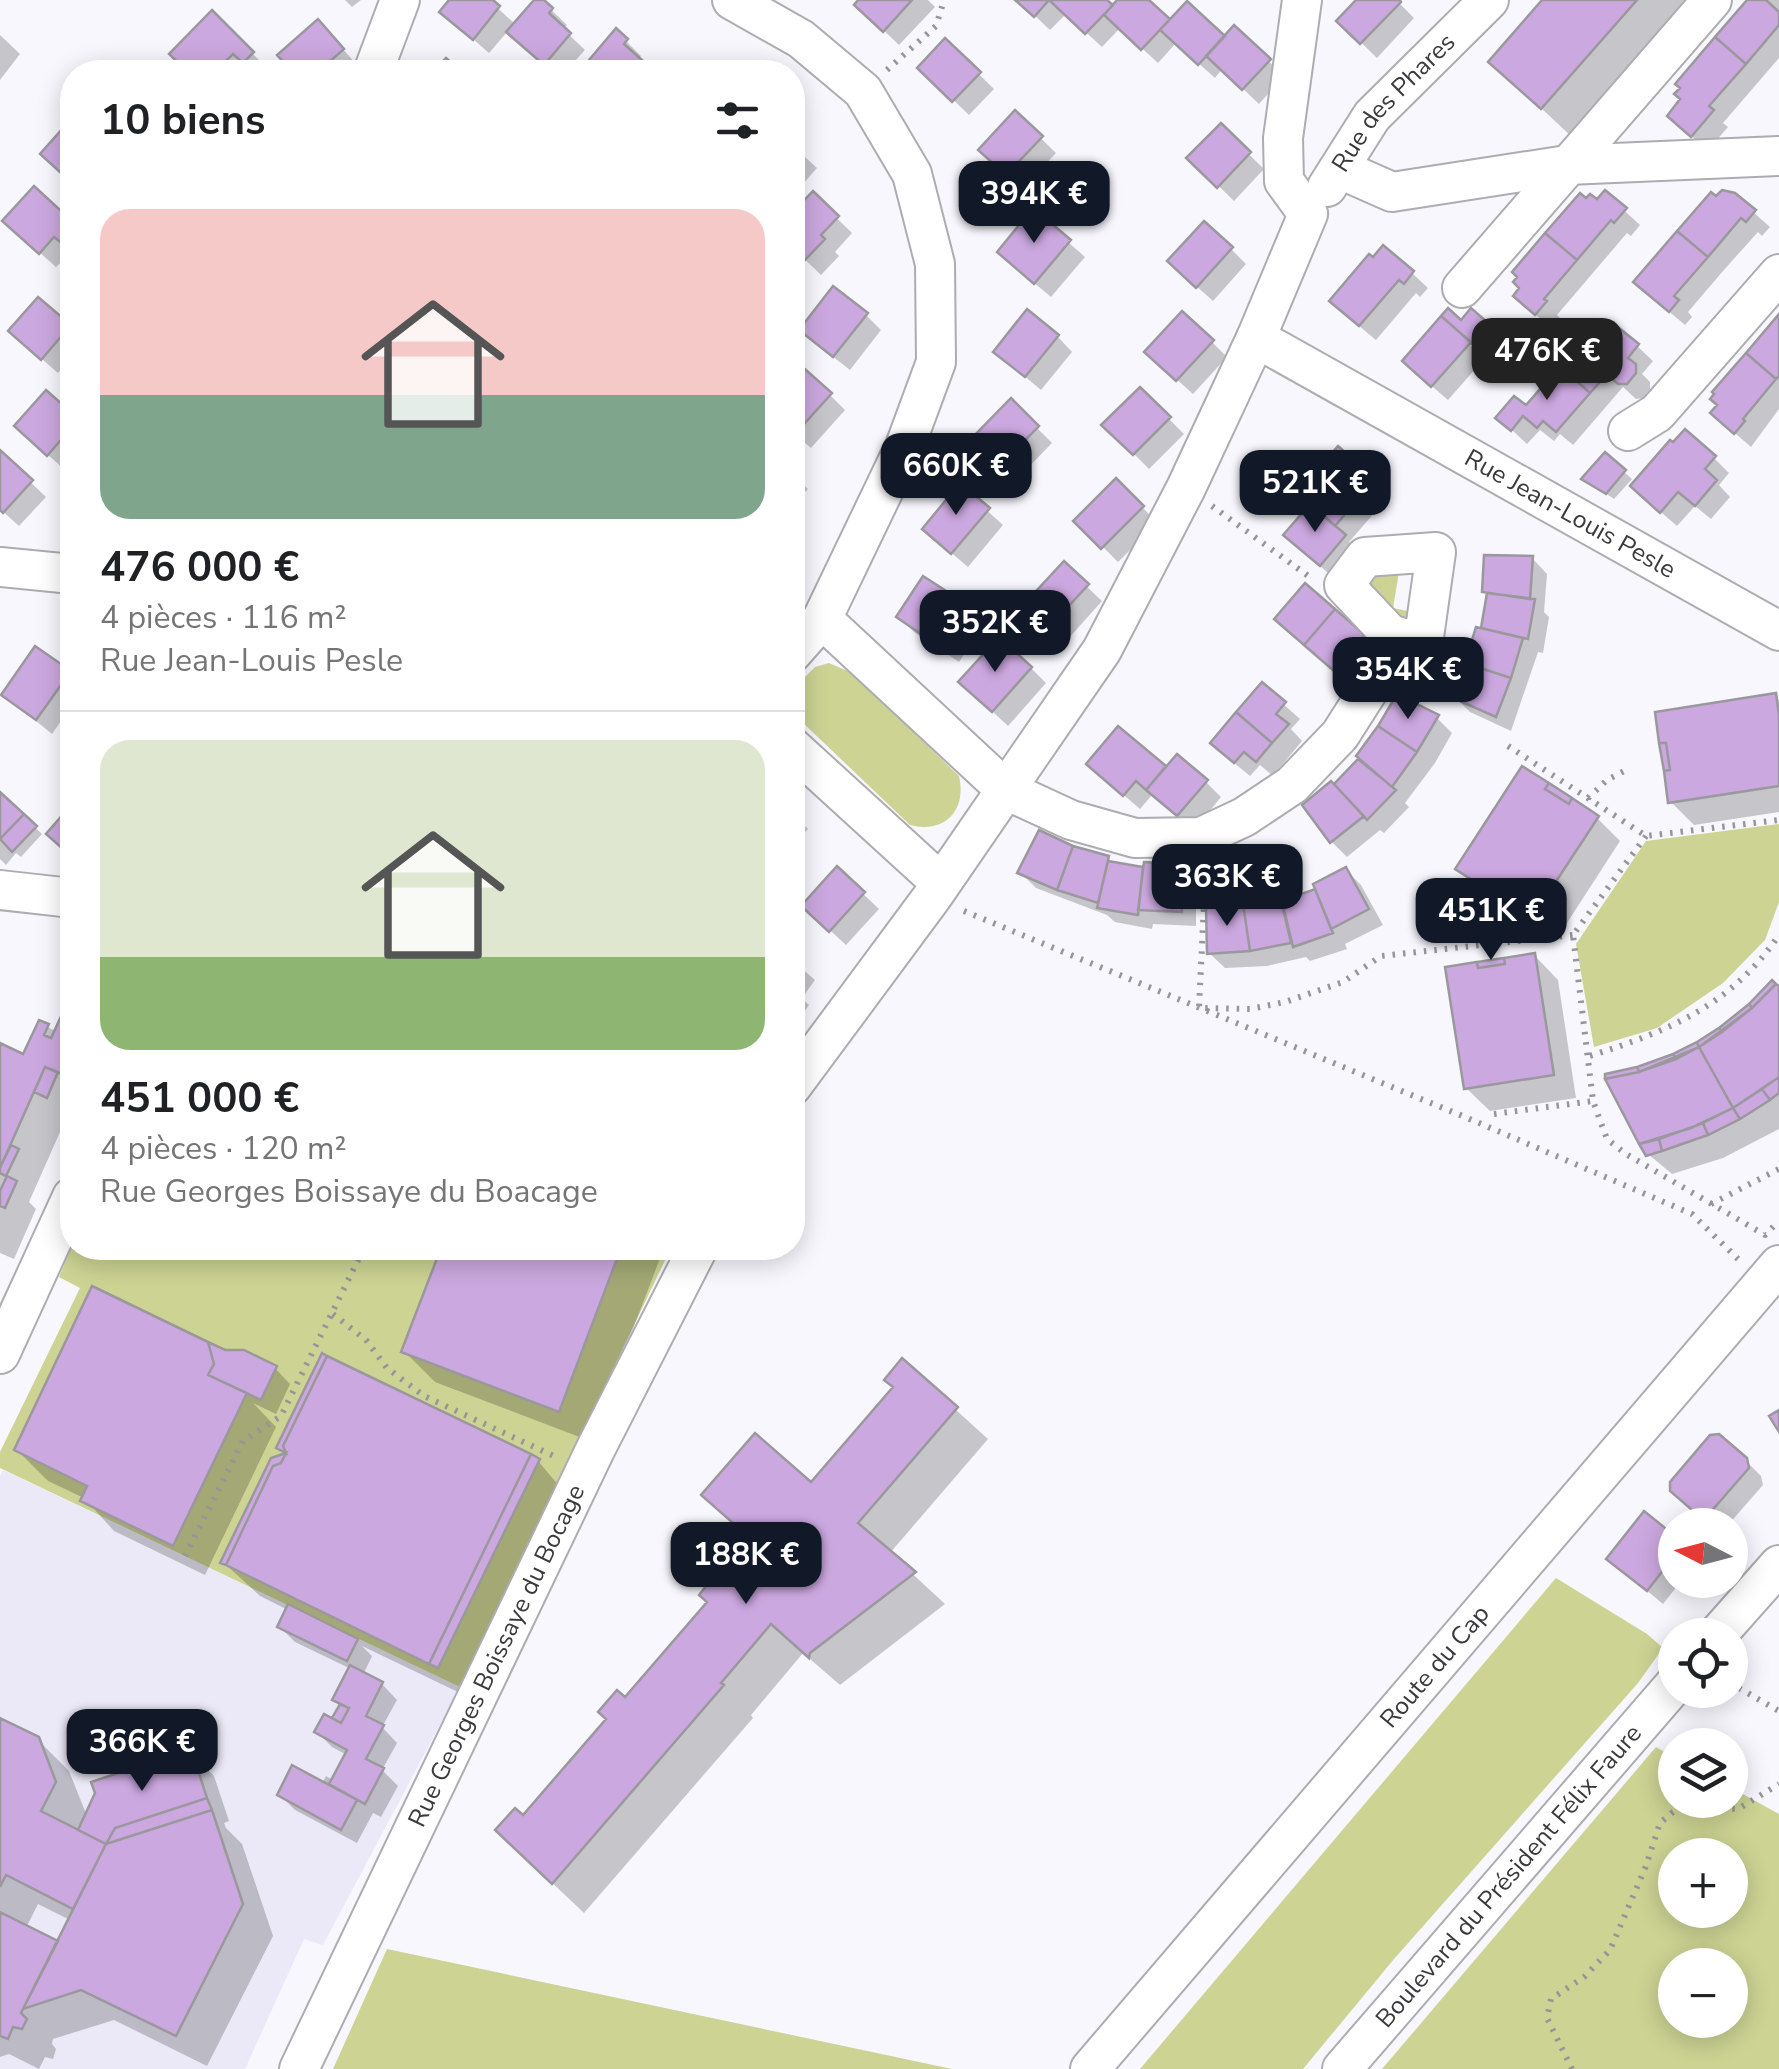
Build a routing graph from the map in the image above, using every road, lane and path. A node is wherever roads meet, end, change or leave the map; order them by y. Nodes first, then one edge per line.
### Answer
1 (400, 0) edge
2 (732, 0) edge
3 (944, 0) edge
4 (1302, 0) edge
5 (1489, 0) edge
6 (1712, 0) edge
7 (378, 60) edge
8 (864, 91) junction
9 (1779, 156) edge
10 (1567, 165) junction
11 (1340, 169) junction
12 (1308, 214) junction
13 (1779, 274) edge
14 (1462, 288) dead end
15 (1256, 338) junction
16 (1628, 431) dead end
17 (1186, 488) junction
18 (0, 566) edge
19 (60, 573) edge
20 (1344, 585) junction
21 (1773, 616) edge
22 (822, 618) junction
23 (1390, 634) junction
24 (805, 638) edge
25 (1508, 746) dead end
26 (805, 760) edge
27 (1630, 768) dead end
28 (1006, 790) junction
29 (1588, 798) junction
30 (1779, 820) edge
31 (1646, 836) junction
32 (1212, 868) dead end
33 (0, 890) edge
34 (936, 890) junction
35 (1479, 893) dead end
36 (60, 897) edge
37 (1779, 934) edge
38 (1573, 935) junction
39 (1488, 945) junction
40 (1199, 1008) junction
41 (1590, 1056) junction
42 (805, 1068) edge
43 (1593, 1101) junction
44 (1494, 1114) dead end
45 (1779, 1168) edge
46 (1710, 1205) junction
47 (1779, 1220) edge
48 (60, 1223) edge
49 (1772, 1250) edge
50 (358, 1260) edge
51 (692, 1260) edge
52 (1744, 1307) junction
53 (333, 1314) junction
54 (1779, 1320) edge
55 (0, 1354) edge
56 (596, 1448) junction
57 (185, 1556) dead end
58 (1779, 1565) edge
59 (1733, 1618) edge
60 (1748, 1694) edge
61 (1658, 1704) edge
62 (1779, 1711) edge
63 (1779, 1784) edge
64 (299, 2069) edge
65 (1090, 2069) edge
66 (1342, 2069) edge
67 (1572, 2069) edge

1 - 7 street
2 - 8 street
3 - 8 path
4 - 12 street
5 - 11 street, Rue des Phares
6 - 10 street
8 - 22 street
9 - 10 street
10 - 11 street
10 - 14 street
11 - 12 street, Rue des Phares
12 - 15 street, Rue des Phares
13 - 16 street
15 - 17 street, Rue des Phares
15 - 21 street, Rue Jean-Louis Pesle
17 - 20 path
17 - 28 street, Rue des Phares
18 - 19 street
20 - 23 street
20 - 23 street
22 - 24 street
22 - 28 street
23 - 28 street
25 - 29 path
26 - 34 street
27 - 29 path
28 - 34 street, Rue des Phares
29 - 31 path
30 - 31 path
31 - 38 path
32 - 40 path
33 - 36 street
34 - 40 path
34 - 42 street
35 - 39 path
37 - 41 path
38 - 39 path
38 - 41 path
39 - 40 path
40 - 49 path
41 - 43 path
43 - 44 path
43 - 46 path
45 - 46 path
46 - 49 path
47 - 49 path
48 - 55 street
49 - 52 street, Route du Cap
50 - 53 path
51 - 56 street, Rue Georges Boissaye du Bocage
52 - 54 street
52 - 65 street, Route du Cap
53 - 56 path
53 - 57 path
56 - 64 street, Rue Georges Boissaye du Bocage
58 - 59 street
60 - 62 path
61 - 66 street, Boulevard du Président Félix Faure
63 - 67 path

